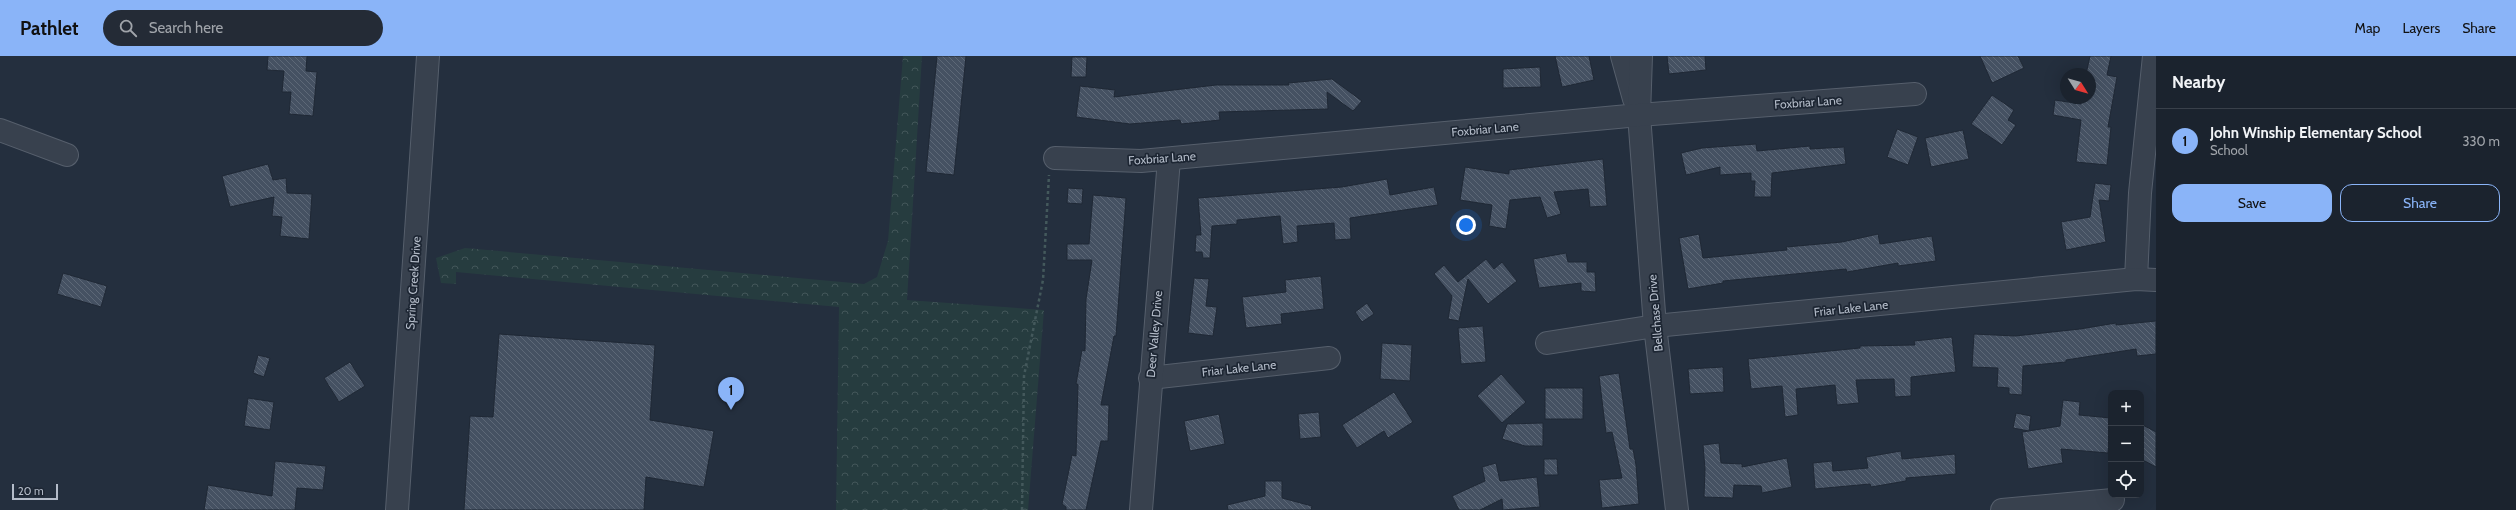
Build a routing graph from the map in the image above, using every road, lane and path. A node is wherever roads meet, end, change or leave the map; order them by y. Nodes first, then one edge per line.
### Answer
1 (428, 56) edge
2 (1622, 56) edge
3 (1642, 56) edge
4 (2154, 56) edge
5 (1915, 94) dead end
6 (1639, 115) junction
7 (0, 130) edge
8 (66, 155) dead end
9 (1055, 158) joint
10 (1169, 159) junction
11 (2146, 280) edge
12 (1656, 326) junction
13 (1547, 343) dead end
14 (1329, 358) dead end
15 (1150, 378) junction
16 (2113, 500) dead end
17 (397, 510) edge
18 (1022, 510) edge
19 (1142, 510) edge
20 (1677, 510) edge
21 (2002, 510) edge

1 - 17 street, Spring Creek Drive
2 - 6 street, Bellchase Drive
3 - 6 street, Bellchase Drive
4 - 11 street
5 - 6 street, Foxbriar Lane
6 - 10 street, Foxbriar Lane
6 - 12 street, Bellchase Drive
7 - 8 street
9 - 10 street, Foxbriar Lane
9 - 18 path
10 - 15 street, Deer Valley Drive
11 - 12 street, Friar Lake Lane
12 - 13 street, Friar Lake Lane
12 - 20 street, Bellchase Drive
14 - 15 street, Friar Lake Lane
15 - 19 street, Deer Valley Drive
16 - 21 street

